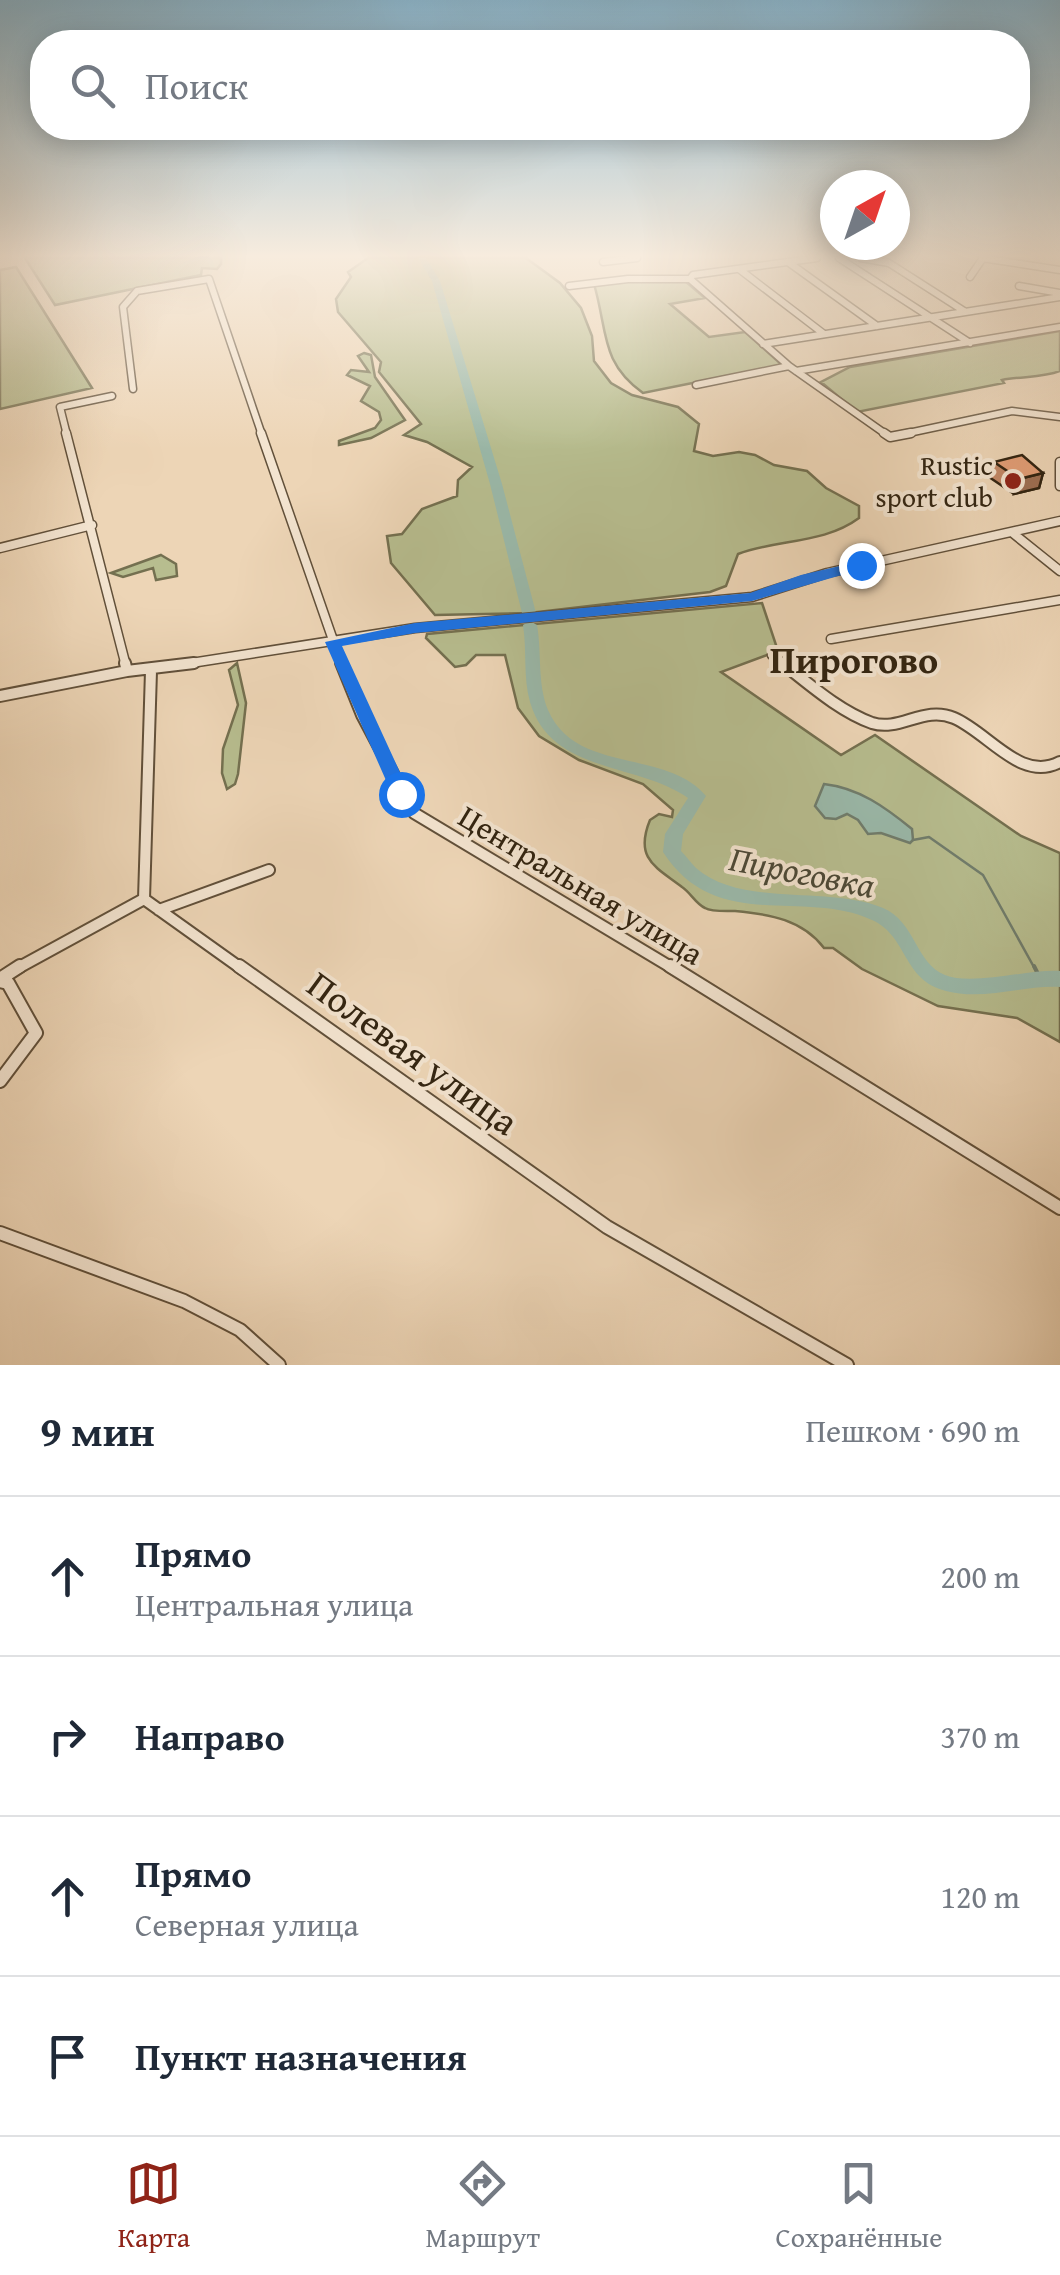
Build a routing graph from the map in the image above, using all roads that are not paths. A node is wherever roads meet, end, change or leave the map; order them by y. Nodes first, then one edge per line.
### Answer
1 (125, 322) edge
2 (222, 322) edge
3 (738, 322) edge
4 (808, 322) edge
5 (871, 322) edge
6 (907, 322) edge
7 (938, 322) edge
8 (877, 326) junction
9 (1060, 327) edge
10 (824, 334) junction
11 (970, 343) junction
12 (763, 344) junction
13 (793, 368) junction
14 (696, 384) dead end
15 (133, 389) dead end
16 (112, 396) dead end
17 (1060, 417) edge
18 (1060, 462) edge
19 (1060, 486) edge
20 (1060, 521) edge
21 (92, 525) junction
22 (1014, 534) junction
23 (0, 548) edge
24 (1060, 571) edge
25 (1060, 600) edge
26 (830, 639) dead end
27 (333, 642) junction
28 (772, 655) dead end
29 (151, 670) junction
30 (127, 671) junction
31 (0, 696) edge
32 (1060, 762) edge
33 (269, 870) dead end
34 (144, 899) junction
35 (160, 910) junction
36 (0, 980) edge
37 (0, 1081) edge
38 (1060, 1208) edge
39 (0, 1233) edge
40 (278, 1365) edge
41 (847, 1365) edge

1 - 15 street
2 - 27 street, Центральная улица
3 - 12 street
4 - 10 street
5 - 8 street
6 - 8 street
7 - 11 street
8 - 10 street
9 - 11 street
10 - 12 street
11 - 13 street
12 - 13 street
13 - 14 street
13 - 17 street
16 - 21 street
18 - 19 street
20 - 22 street
21 - 23 street
21 - 30 street
22 - 24 street
22 - 27 street
25 - 26 street
27 - 29 street
27 - 38 street, Центральная улица
28 - 32 street
29 - 30 street
29 - 34 street
30 - 31 street
33 - 35 street
34 - 35 street, Полевая улица
34 - 36 street
35 - 41 street, Полевая улица
36 - 37 street
39 - 40 street

